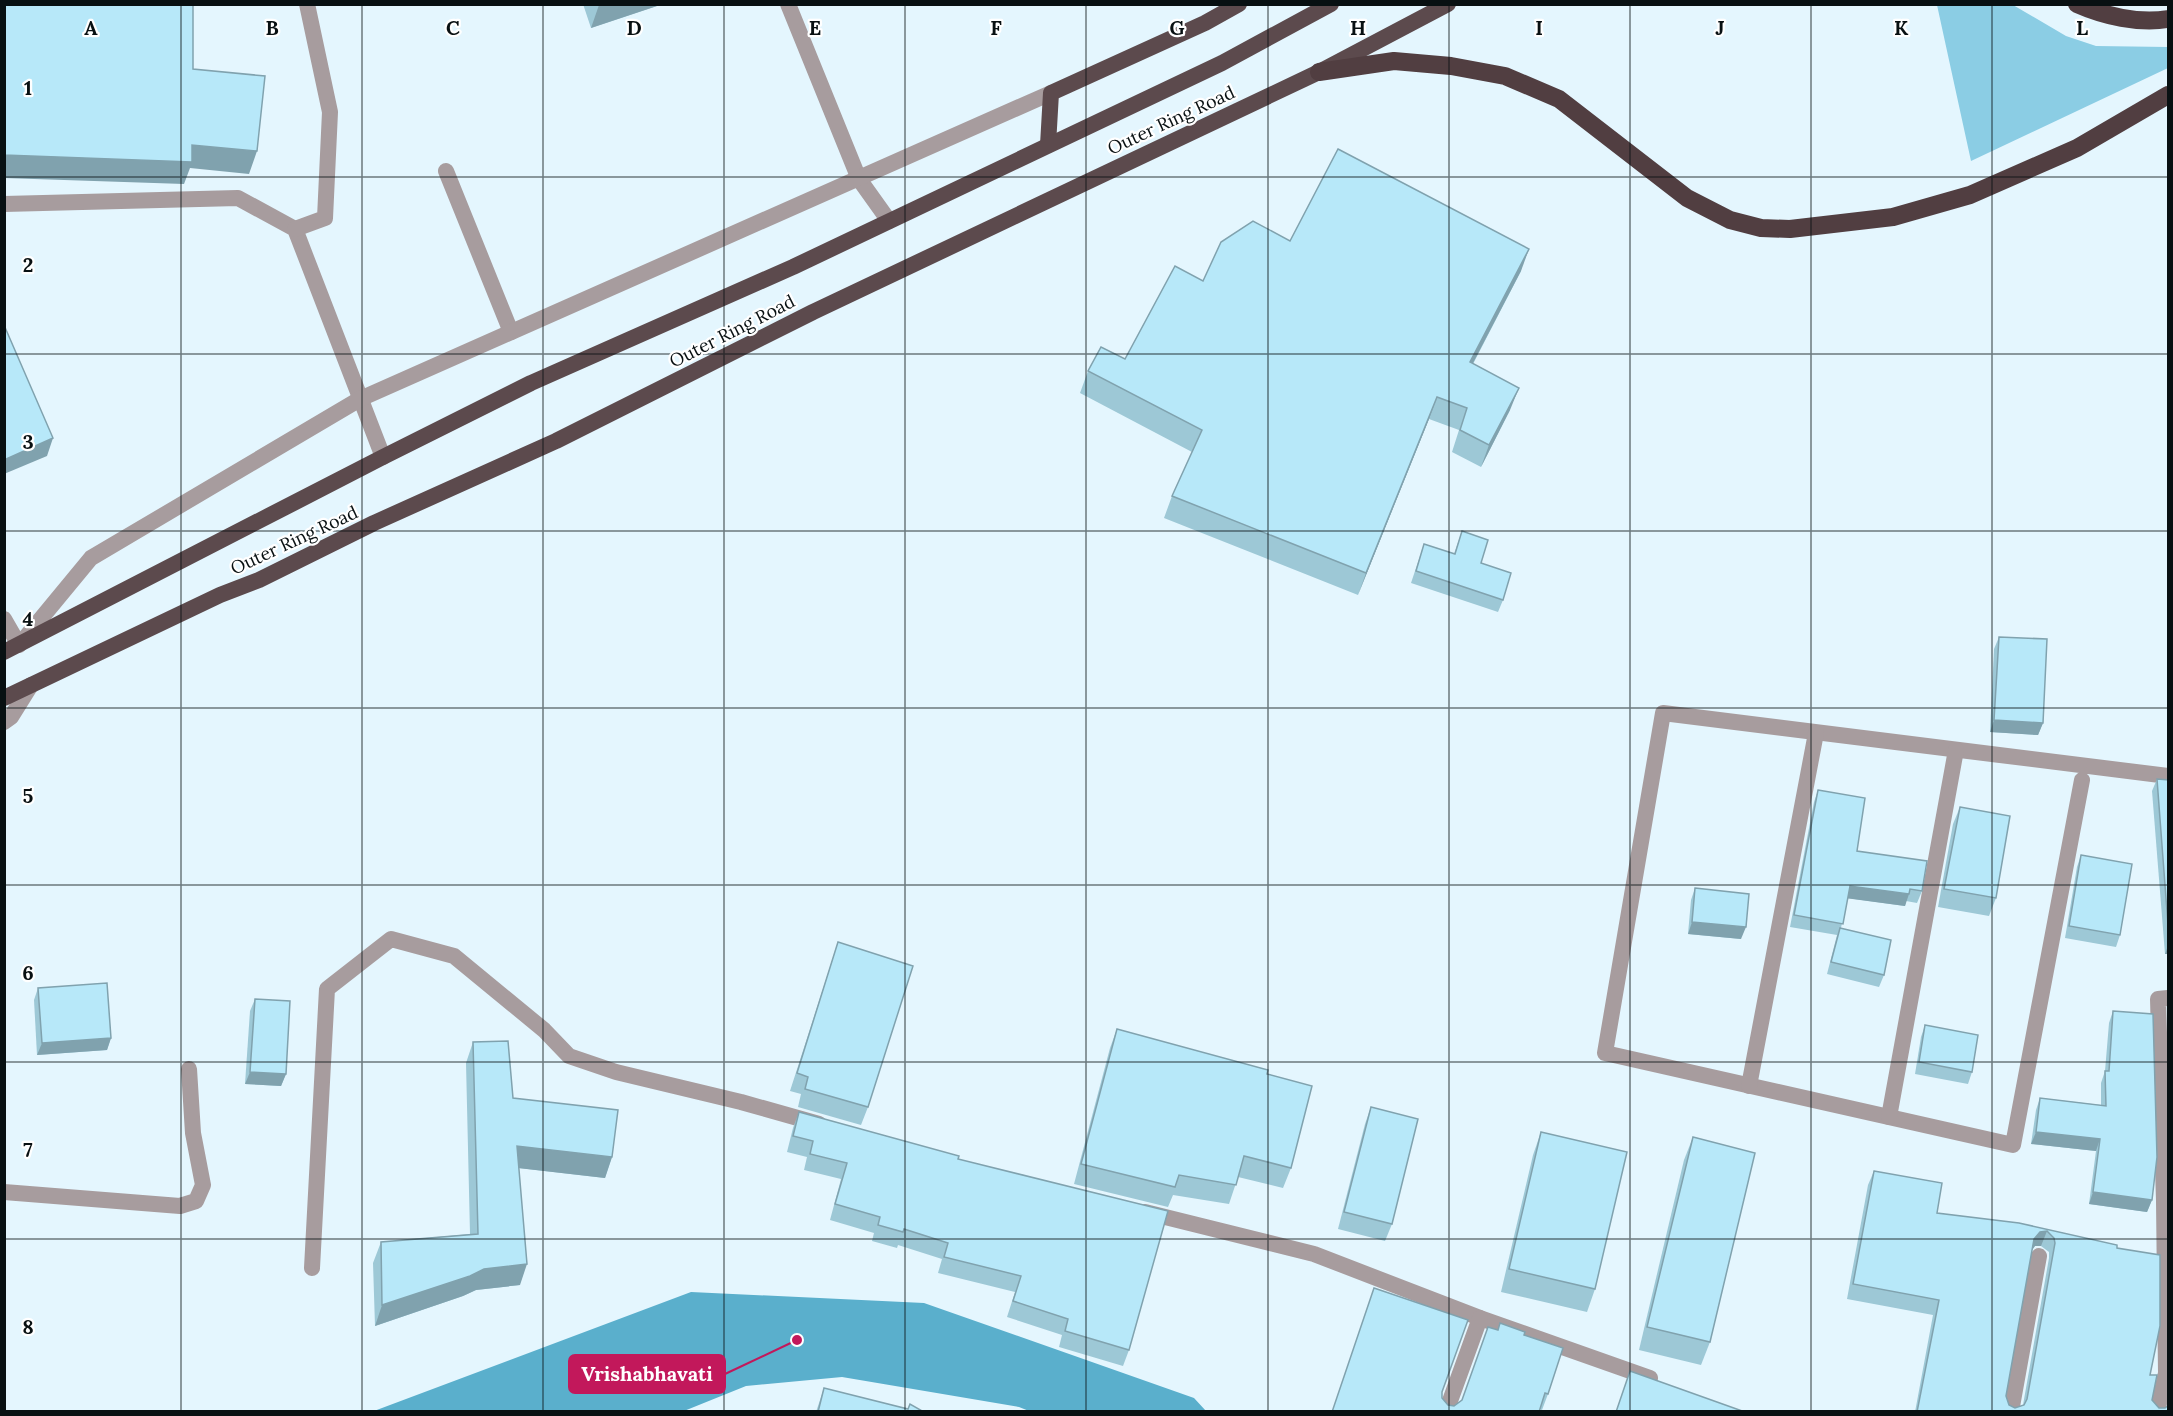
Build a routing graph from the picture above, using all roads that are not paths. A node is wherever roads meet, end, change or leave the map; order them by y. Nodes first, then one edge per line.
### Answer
1 (307, 4) edge
2 (788, 4) edge
3 (1239, 4) edge
4 (1331, 4) edge
5 (1448, 4) edge
6 (2077, 4) edge
7 (2169, 19) edge
8 (1319, 72) junction
9 (1051, 93) junction
10 (2169, 95) edge
11 (1048, 145) junction
12 (446, 171) dead end
13 (859, 179) junction
14 (4, 204) edge
15 (889, 221) junction
16 (295, 229) junction
17 (511, 332) junction
18 (360, 399) junction
19 (383, 456) junction
20 (4, 619) edge
21 (12, 649) edge
22 (31, 686) junction
23 (4, 698) edge
24 (4, 722) edge
25 (1816, 732) junction
26 (1956, 750) junction
27 (2169, 776) edge
28 (2082, 780) dead end
29 (2169, 998) edge
30 (189, 1069) dead end
31 (1749, 1086) junction
32 (1889, 1117) junction
33 (832, 1127) edge
34 (4, 1192) edge
35 (2166, 1201) edge
36 (1128, 1208) edge
37 (2038, 1256) edge
38 (312, 1268) dead end
39 (1480, 1318) junction
40 (2167, 1373) edge
41 (1667, 1384) edge
42 (1446, 1412) edge
43 (2011, 1412) edge
44 (2157, 1412) edge

1 - 16 street
2 - 13 street
3 - 9 highway
4 - 11 highway, Outer Ring Road
5 - 8 highway, Outer Ring Road
6 - 7 highway
8 - 10 highway
8 - 22 highway, Outer Ring Road
9 - 11 highway
9 - 13 street
11 - 15 highway, Outer Ring Road
12 - 17 street
13 - 15 street
13 - 17 street
14 - 16 street
15 - 19 highway, Outer Ring Road
16 - 18 street
17 - 18 street
18 - 19 street
18 - 21 street
19 - 21 highway, Outer Ring Road
20 - 21 street
22 - 23 highway, Outer Ring Road
22 - 24 street
25 - 26 street
25 - 31 street
25 - 31 street
26 - 27 street
26 - 32 street
28 - 32 street
29 - 35 street
30 - 34 street
31 - 32 street
33 - 38 street
35 - 40 street
36 - 39 street
37 - 43 street
39 - 41 street
39 - 42 street
40 - 44 street

